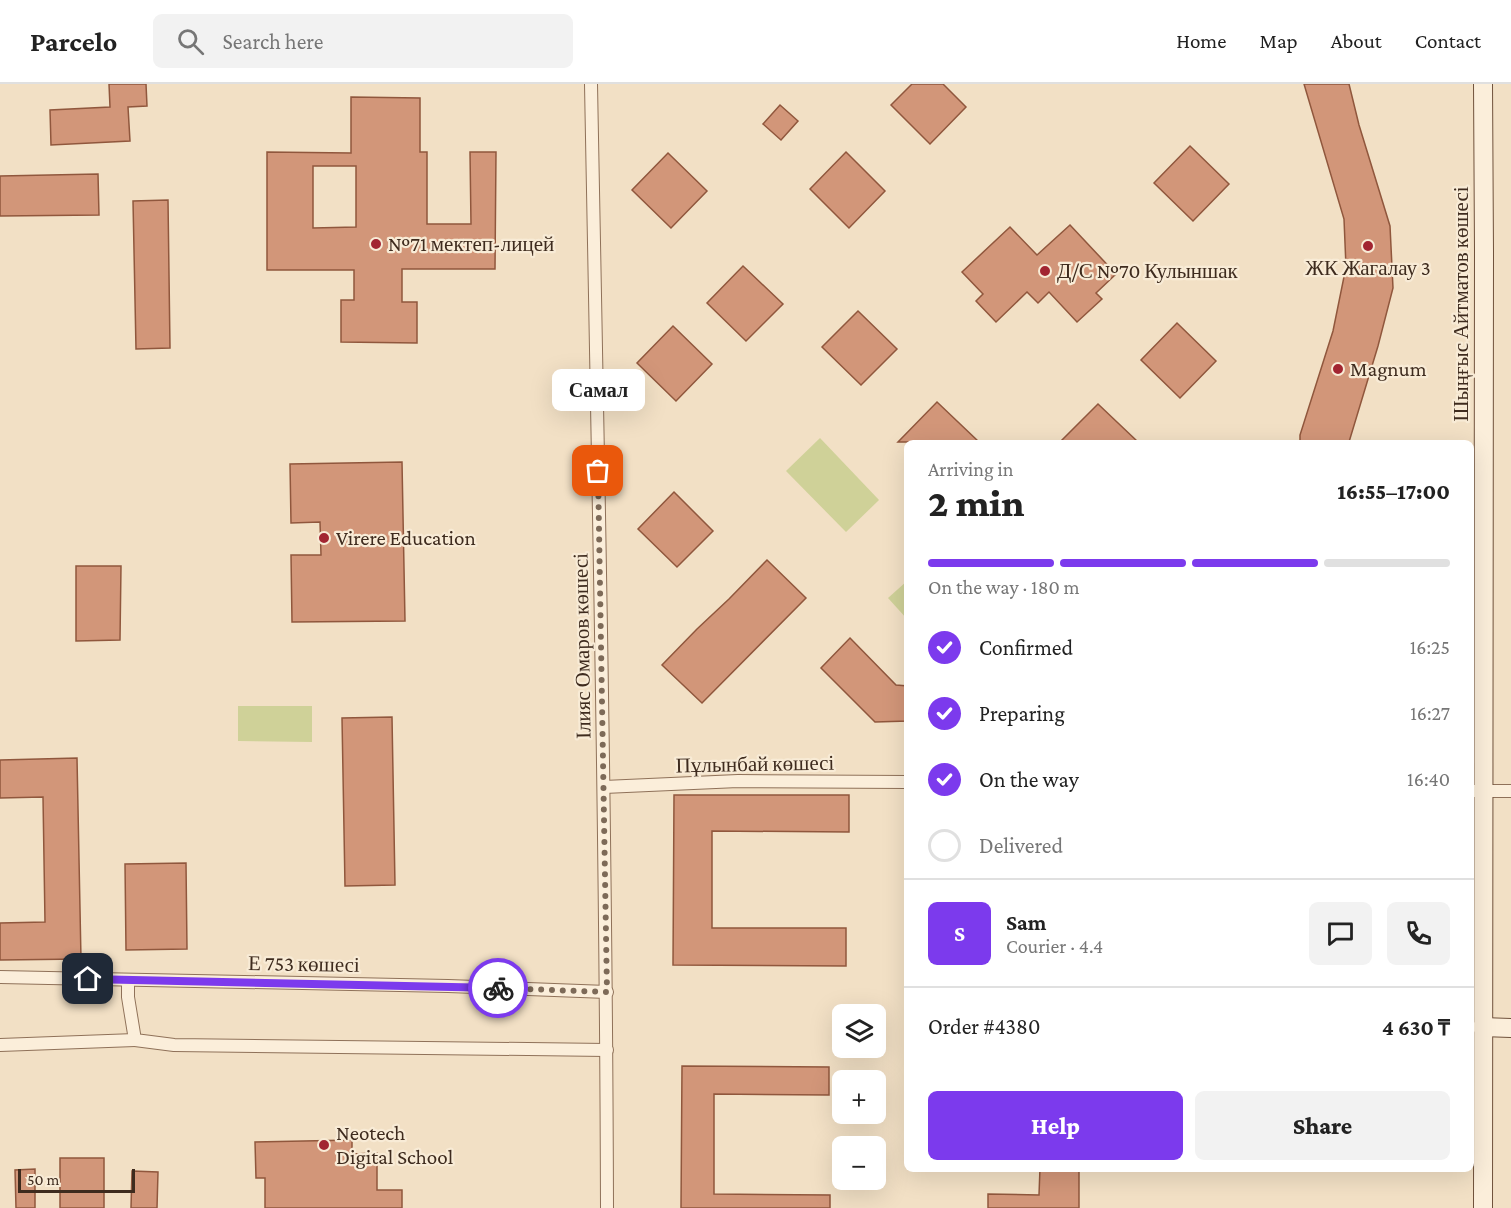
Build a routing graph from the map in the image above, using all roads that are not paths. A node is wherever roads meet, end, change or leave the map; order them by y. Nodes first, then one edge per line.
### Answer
1 (591, 84) edge
2 (1483, 84) edge
3 (904, 782) edge
4 (604, 787) junction
5 (1477, 791) edge
6 (1511, 791) edge
7 (0, 977) edge
8 (128, 980) junction
9 (607, 992) junction
10 (1482, 1028) junction
11 (1511, 1028) edge
12 (135, 1040) junction
13 (0, 1045) edge
14 (607, 1050) junction
15 (608, 1208) edge
16 (1483, 1208) edge

1 - 4 street, Ілияс Омаров көшесі
2 - 5 main road, Шыңғыс Айтматов көшесі
3 - 4 street, Пұлынбай көшесі
4 - 9 street, Ілияс Омаров көшесі
5 - 6 street
5 - 10 main road, Шыңғыс Айтматов көшесі
7 - 8 street, Е 753 көшесі
8 - 9 street, Е 753 көшесі
8 - 12 street
9 - 14 street, Ілияс Омаров көшесі
10 - 11 main road
10 - 16 main road, Шыңғыс Айтматов көшесі
12 - 13 street
12 - 14 street
14 - 15 street, Ілияс Омаров көшесі

